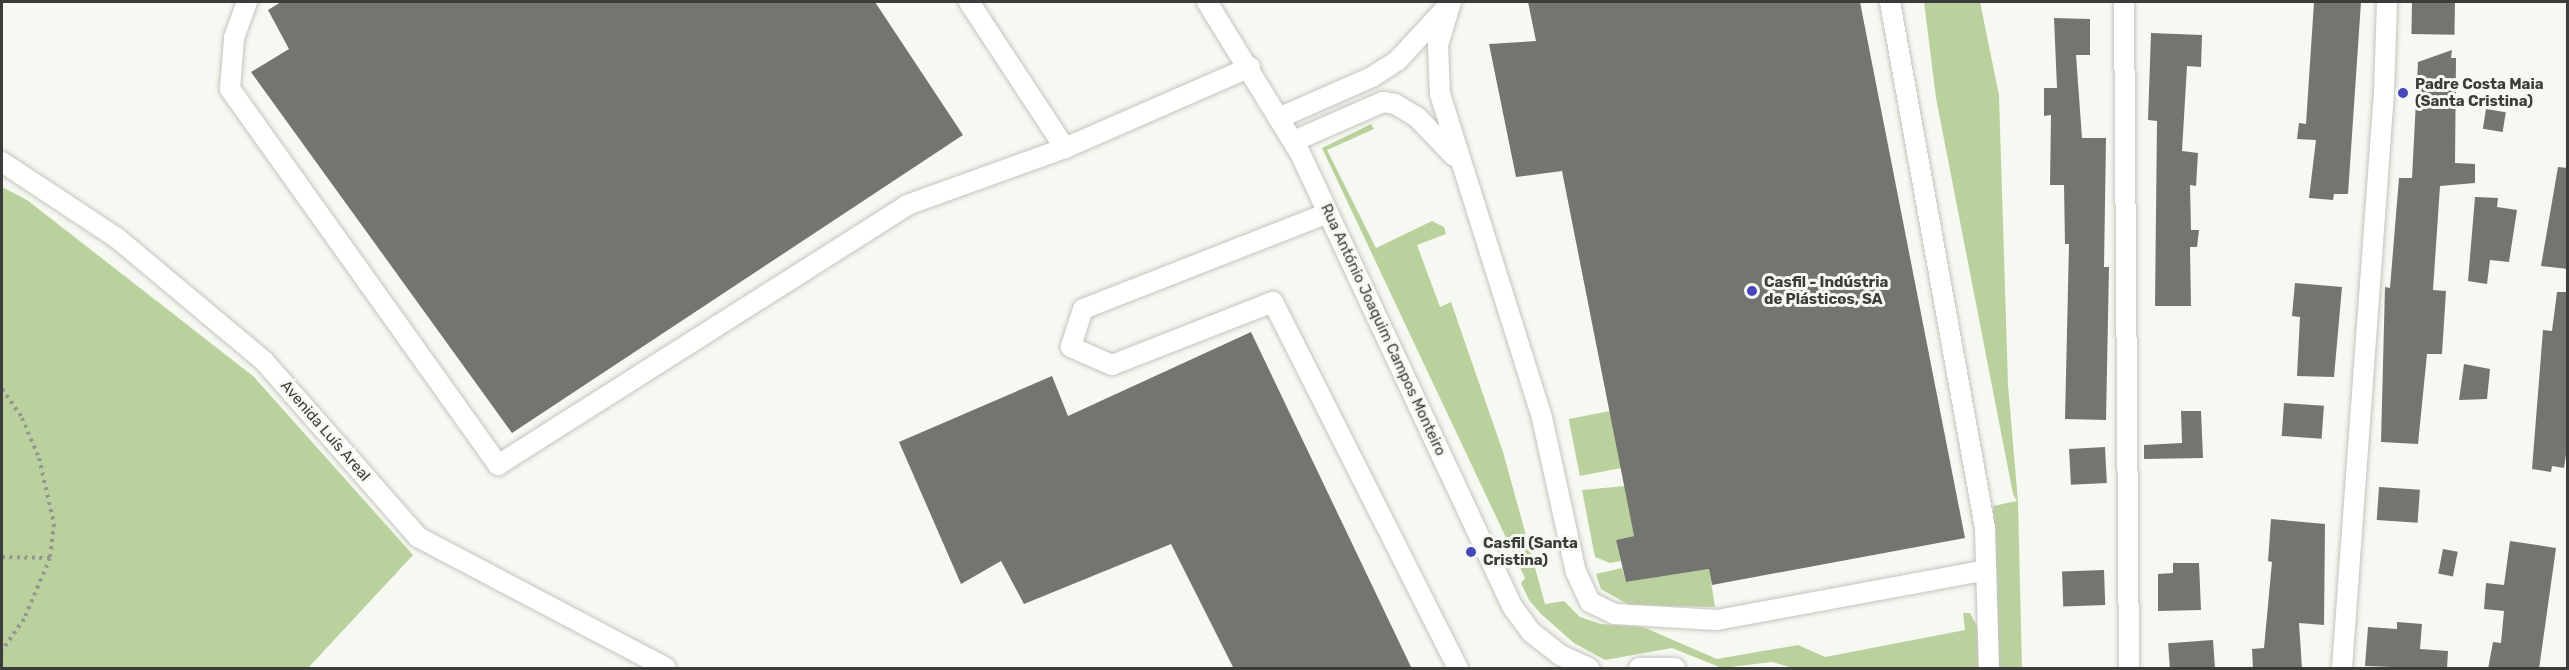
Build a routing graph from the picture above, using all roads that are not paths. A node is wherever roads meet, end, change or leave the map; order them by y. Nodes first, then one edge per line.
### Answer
1 (247, 2) edge
2 (969, 2) edge
3 (1207, 2) edge
4 (1451, 2) edge
5 (1890, 2) edge
6 (2124, 2) edge
7 (2387, 2) edge
8 (1250, 67) junction
9 (1281, 117) junction
10 (1294, 141) junction
11 (1065, 148) junction
12 (2, 162) edge
13 (1458, 162) junction
14 (1328, 213) junction
15 (1986, 570) junction
16 (1566, 662) edge
17 (666, 669) edge
18 (1458, 669) edge
19 (1590, 669) edge
20 (1639, 669) edge
21 (1675, 669) edge
22 (1989, 669) edge
23 (2129, 669) edge
24 (2342, 669) edge

1 - 11 street
2 - 11 street
3 - 8 street, Rua António Joaquim Campos Monteiro
4 - 9 street
4 - 13 street
5 - 15 street
6 - 23 street
7 - 24 street
8 - 9 street, Rua António Joaquim Campos Monteiro
8 - 11 street
9 - 10 street, Rua António Joaquim Campos Monteiro
10 - 13 street
10 - 14 street, Rua António Joaquim Campos Monteiro
12 - 17 street, Avenida Luís Areal
13 - 15 street
14 - 16 street, Rua António Joaquim Campos Monteiro
14 - 18 street
15 - 22 street
16 - 19 street, Rua António Joaquim Campos Monteiro
20 - 21 street

